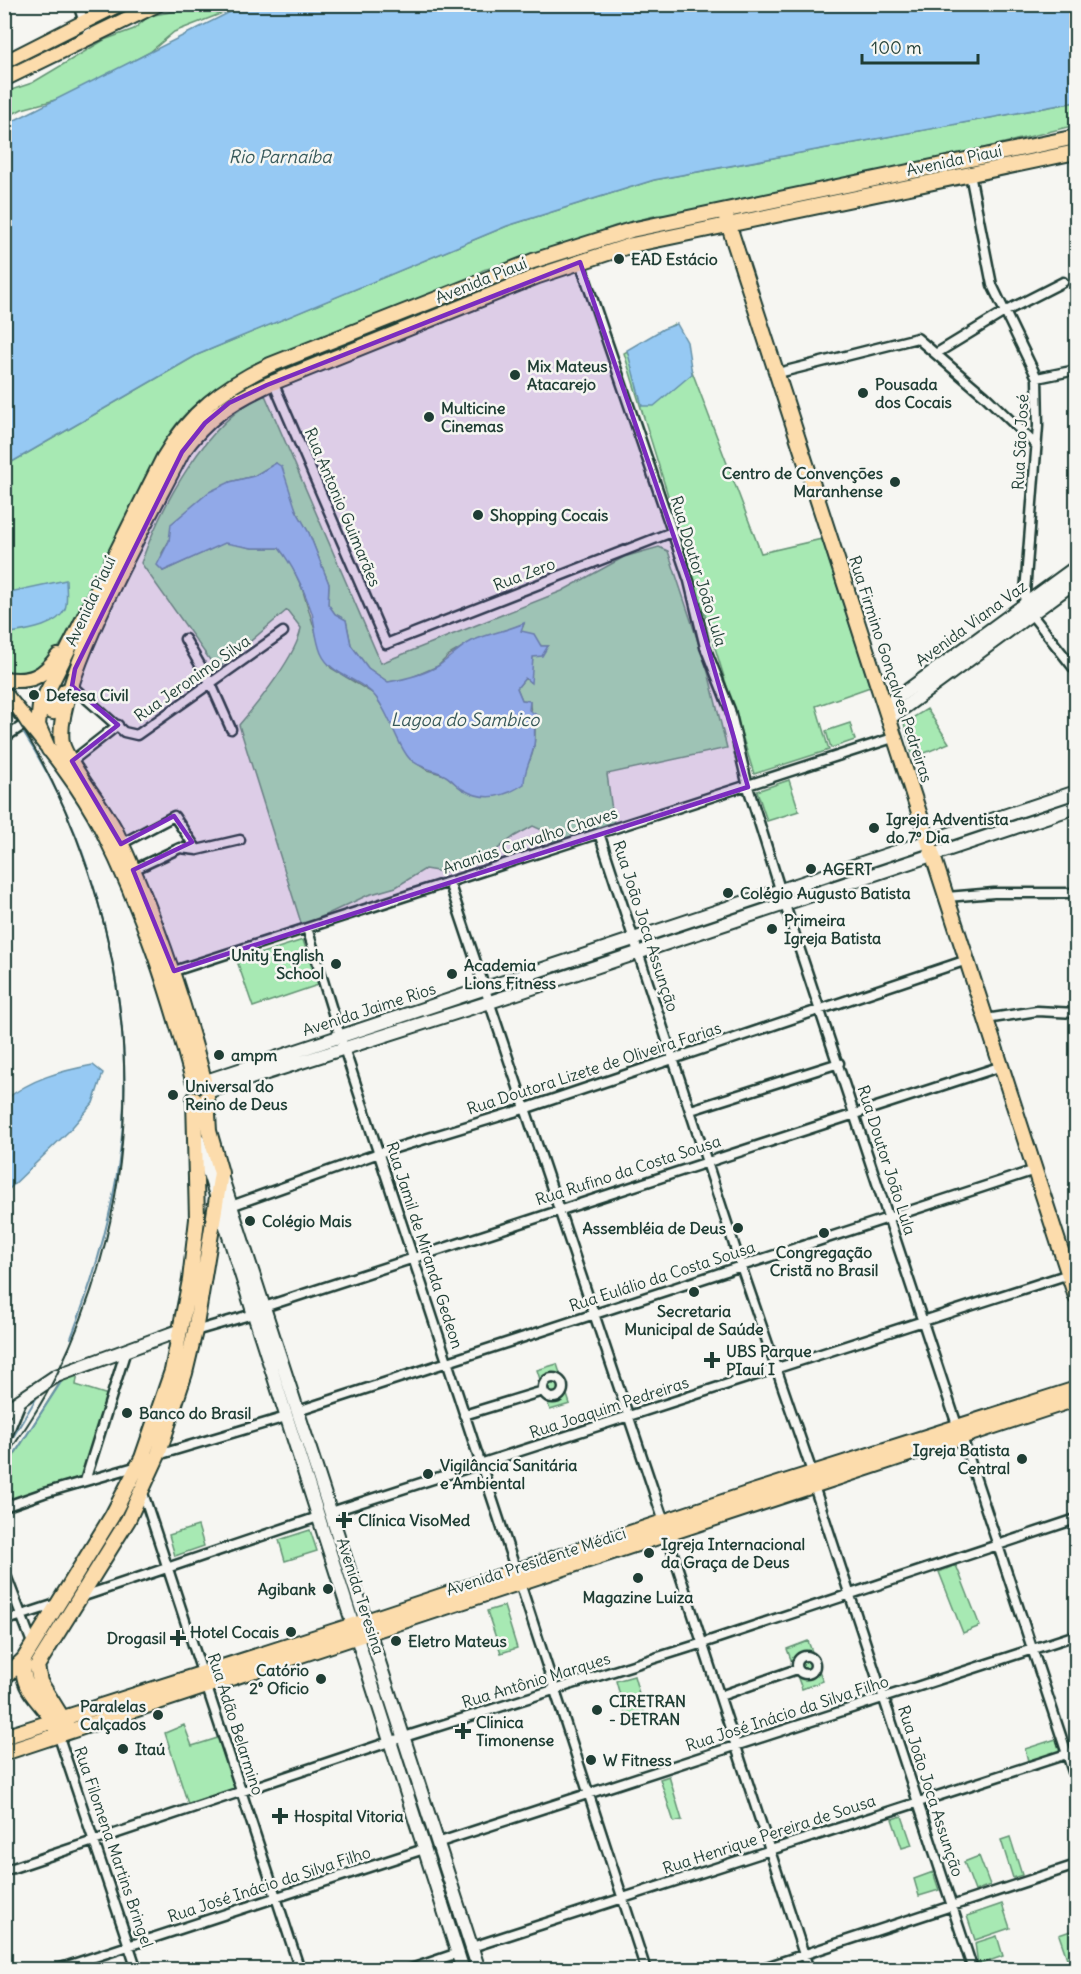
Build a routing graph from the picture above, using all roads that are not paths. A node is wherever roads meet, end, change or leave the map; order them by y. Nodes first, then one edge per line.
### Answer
1 (78, 4) edge
2 (120, 4) edge
3 (158, 4) edge
4 (84, 23) junction
5 (88, 38) junction
6 (4, 63) edge
7 (4, 79) edge
8 (1077, 135) edge
9 (1077, 152) edge
10 (970, 174) junction
11 (723, 209) junction
12 (728, 224) junction
13 (669, 228) junction
14 (580, 262) junction
15 (1063, 282) dead end
16 (1006, 311) junction
17 (937, 353) junction
18 (1077, 370) edge
19 (778, 373) junction
20 (1037, 378) junction
21 (273, 382) junction
22 (1036, 446) junction
23 (672, 532) junction
24 (1077, 567) edge
25 (1077, 581) edge
26 (1027, 609) junction
27 (82, 622) junction
28 (283, 632) dead end
29 (185, 639) dead end
30 (386, 644) joint
31 (966, 645) junction
32 (974, 656) junction
33 (75, 669) junction
34 (1076, 669) edge
35 (4, 679) edge
36 (211, 684) junction
37 (72, 686) junction
38 (4, 693) edge
39 (47, 695) junction
40 (888, 712) junction
41 (28, 722) junction
42 (118, 725) junction
43 (231, 729) dead end
44 (896, 737) junction
45 (4, 738) edge
46 (62, 743) junction
47 (46, 744) junction
48 (72, 761) junction
49 (748, 787) junction
50 (1077, 792) edge
51 (1077, 807) edge
52 (1007, 816) junction
53 (1012, 829) junction
54 (599, 833) junction
55 (240, 840) dead end
56 (930, 842) junction
57 (121, 844) junction
58 (197, 850) junction
59 (934, 856) junction
60 (854, 867) junction
61 (133, 870) junction
62 (858, 880) junction
63 (449, 882) junction
64 (782, 892) junction
65 (1077, 893) edge
66 (947, 897) junction
67 (785, 905) junction
68 (703, 916) junction
69 (307, 928) junction
70 (708, 929) junction
71 (633, 939) junction
72 (638, 953) junction
73 (967, 960) junction
74 (174, 971) junction
75 (485, 988) junction
76 (490, 1002) junction
77 (821, 1009) junction
78 (1077, 1013) edge
79 (986, 1019) junction
80 (340, 1036) junction
81 (344, 1050) junction
82 (674, 1058) junction
83 (839, 1063) junction
84 (1002, 1066) junction
85 (202, 1088) junction
86 (527, 1108) junction
87 (691, 1110) junction
88 (856, 1113) junction
89 (195, 1130) junction
90 (379, 1153) junction
91 (708, 1161) junction
92 (1035, 1170) junction
93 (221, 1173) junction
94 (216, 1200) junction
95 (231, 1206) junction
96 (561, 1209) junction
97 (890, 1218) junction
98 (413, 1258) junction
99 (741, 1266) junction
100 (1069, 1274) junction
101 (196, 1281) junction
102 (1076, 1296) edge
103 (264, 1307) junction
104 (253, 1314) junction
105 (595, 1314) junction
106 (923, 1320) junction
107 (188, 1331) junction
108 (277, 1346) junction
109 (126, 1350) junction
110 (264, 1350) junction
111 (447, 1362) junction
112 (776, 1368) junction
113 (1077, 1389) edge
114 (543, 1391) dead end
115 (23, 1397) junction
116 (1077, 1399) edge
117 (1033, 1407) junction
118 (4, 1411) edge
119 (298, 1411) junction
120 (464, 1415) junction
121 (285, 1416) junction
122 (629, 1417) junction
123 (959, 1431) junction
124 (4, 1443) edge
125 (311, 1451) junction
126 (158, 1455) junction
127 (298, 1455) junction
128 (481, 1465) junction
129 (138, 1466) junction
130 (813, 1479) junction
131 (85, 1481) junction
132 (142, 1490) junction
133 (753, 1492) junction
134 (757, 1506) junction
135 (4, 1507) edge
136 (331, 1512) junction
137 (318, 1517) junction
138 (1077, 1519) edge
139 (666, 1528) junction
140 (997, 1546) junction
141 (169, 1568) junction
142 (4, 1570) edge
143 (518, 1577) junction
144 (850, 1594) junction
145 (71, 1602) junction
146 (21, 1616) junction
147 (4, 1621) edge
148 (361, 1629) junction
149 (1077, 1635) edge
150 (32, 1643) junction
151 (703, 1643) junction
152 (1034, 1649) junction
153 (24, 1659) junction
154 (797, 1669) dead end
155 (4, 1678) edge
156 (205, 1679) junction
157 (556, 1691) junction
158 (720, 1696) junction
159 (884, 1697) junction
160 (58, 1718) junction
161 (64, 1733) junction
162 (4, 1737) edge
163 (404, 1737) junction
164 (392, 1742) junction
165 (736, 1746) junction
166 (4, 1752) edge
167 (1072, 1753) edge
168 (1077, 1781) edge
169 (244, 1792) junction
170 (589, 1794) junction
171 (919, 1801) junction
172 (95, 1841) junction
173 (437, 1843) junction
174 (424, 1849) junction
175 (770, 1849) junction
176 (1077, 1865) edge
177 (4, 1871) edge
178 (277, 1898) junction
179 (622, 1898) junction
180 (952, 1904) junction
181 (459, 1906) junction
182 (443, 1912) junction
183 (129, 1945) junction
184 (472, 1947) junction
185 (458, 1953) junction
186 (804, 1954) junction
187 (55, 1970) edge
188 (137, 1970) edge
189 (300, 1970) edge
190 (408, 1970) edge
191 (463, 1970) edge
192 (479, 1970) edge
193 (646, 1970) edge
194 (757, 1970) edge
195 (809, 1970) edge
196 (973, 1970) edge

1 - 4 street
2 - 4 main road
3 - 5 main road
4 - 5 street
4 - 6 main road
5 - 7 main road
8 - 11 main road, Avenida Piauí
9 - 10 main road, Avenida Piauí
10 - 12 main road, Avenida Piauí
10 - 16 street, Rua São José
11 - 12 main road, Rua Firmino Gonçalves Pedreiras
11 - 13 main road, Avenida Piauí
12 - 13 main road, Avenida Piauí
12 - 19 main road, Rua Firmino Gonçalves Pedreiras
13 - 14 main road, Avenida Piauí
13 - 27 main road, Avenida Piauí
14 - 21 main road, Avenida Piauí
14 - 23 street, Rua Doutor João Lula
15 - 16 street
16 - 17 street
16 - 20 street, Rua São José
17 - 19 street
17 - 22 street
18 - 20 street
19 - 40 main road, Rua Firmino Gonçalves Pedreiras
20 - 22 street, Rua São José
21 - 30 street, Rua Antonio Guimarães
21 - 33 main road, Avenida Piauí
22 - 26 street, Rua São José
23 - 30 street, Rua Zero
23 - 49 street, Rua Doutor João Lula
24 - 26 street, Avenida Viana Vaz
25 - 26 street, Avenida Viana Vaz
26 - 31 street, Avenida Viana Vaz
26 - 32 street, Avenida Viana Vaz
26 - 34 street
27 - 35 main road, Avenida Piauí
27 - 39 main road, Avenida Piauí
28 - 36 street, Rua Jeronimo Silva
29 - 36 street
31 - 32 street
31 - 40 street, Avenida Viana Vaz
32 - 40 street, Avenida Viana Vaz
33 - 37 main road, Avenida Piauí
33 - 39 main road
36 - 42 street, Rua Jeronimo Silva
36 - 43 street
37 - 42 street, Rua Jeronimo Silva
37 - 46 main road, Avenida Piauí
38 - 41 main road
39 - 47 main road, Avenida Piauí
40 - 44 main road, Rua Firmino Gonçalves Pedreiras
41 - 45 street
41 - 47 main road
42 - 48 street, Rua Jeronimo Silva
44 - 49 street, Ananias Carvalho Chaves
44 - 56 main road, Rua Firmino Gonçalves Pedreiras
46 - 47 main road
46 - 48 main road
47 - 85 main road
48 - 57 main road
49 - 54 street, Ananias Carvalho Chaves
49 - 64 street, Rua Doutor João Lula
50 - 52 street, Avenida Jaime Rios
51 - 53 street, Avenida Jaime Rios
52 - 53 street
52 - 56 street, Avenida Jaime Rios
53 - 59 street, Avenida Jaime Rios
54 - 63 street, Ananias Carvalho Chaves
54 - 71 street, Rua João Joca Assunção
55 - 58 street
56 - 59 main road, Rua Firmino Gonçalves Pedreiras
56 - 60 street, Avenida Jaime Rios
57 - 58 street
57 - 61 main road
58 - 61 street
59 - 62 street, Avenida Jaime Rios
59 - 66 main road, Rua Firmino Gonçalves Pedreiras
60 - 62 street
60 - 64 street, Avenida Jaime Rios
61 - 74 main road
62 - 67 street, Avenida Jaime Rios
63 - 69 street, Ananias Carvalho Chaves
63 - 75 street
64 - 67 street
64 - 68 street, Avenida Jaime Rios
65 - 66 street
66 - 73 main road, Rua Firmino Gonçalves Pedreiras
67 - 70 street, Avenida Jaime Rios
67 - 77 street, Rua Doutor João Lula
68 - 70 street
68 - 71 street, Avenida Jaime Rios
69 - 74 street, Ananias Carvalho Chaves
69 - 80 street, Rua Jamil de Miranda Gedeon
70 - 72 street, Avenida Jaime Rios
71 - 72 street, Rua João Joca Assunção
71 - 75 street, Avenida Jaime Rios
72 - 76 street, Avenida Jaime Rios
72 - 82 street, Rua João Joca Assunção
73 - 77 street, Rua Doutora Lizete de Oliveira Farias
73 - 79 main road, Rua Firmino Gonçalves Pedreiras
74 - 85 main road
75 - 76 street
75 - 80 street, Avenida Jaime Rios
76 - 81 street, Avenida Jaime Rios
76 - 86 street
77 - 82 street, Rua Doutora Lizete de Oliveira Farias
77 - 83 street, Rua Doutor João Lula
78 - 79 street
79 - 84 main road, Rua Firmino Gonçalves Pedreiras
80 - 81 street, Rua Jamil de Miranda Gedeon
80 - 85 street, Avenida Jaime Rios
81 - 85 street, Avenida Jaime Rios
81 - 90 street, Rua Jamil de Miranda Gedeon
82 - 86 street, Rua Doutora Lizete de Oliveira Farias
82 - 87 street, Rua João Joca Assunção
83 - 87 street
83 - 88 street, Rua Doutor João Lula
84 - 88 street, Rua Rufino da Costa Sousa
84 - 92 main road, Rua Firmino Gonçalves Pedreiras
85 - 89 main road
85 - 93 main road
86 - 90 street, Rua Doutora Lizete de Oliveira Farias
86 - 96 street
87 - 91 street, Rua João Joca Assunção
88 - 91 street, Rua Rufino da Costa Sousa
88 - 97 street, Rua Doutor João Lula
89 - 94 street, Avenida Teresina
89 - 101 main road
90 - 95 street, Rua Doutora Lizete de Oliveira Farias
90 - 98 street, Rua Jamil de Miranda Gedeon
91 - 96 street, Rua Rufino da Costa Sousa
91 - 99 street, Rua João Joca Assunção
92 - 97 street, Rua Eulálio da Costa Sousa
92 - 100 main road, Rua Firmino Gonçalves Pedreiras
93 - 94 main road
93 - 95 street, Avenida Teresina
94 - 101 main road
94 - 104 street, Avenida Teresina
95 - 103 street, Avenida Teresina
96 - 98 street, Rua Rufino da Costa Sousa
96 - 105 street
97 - 99 street, Rua Eulálio da Costa Sousa
97 - 106 street, Rua Doutor João Lula
98 - 103 street, Rua Rufino da Costa Sousa
98 - 111 street, Rua Jamil de Miranda Gedeon
99 - 105 street, Rua Eulálio da Costa Sousa
99 - 112 street, Rua João Joca Assunção
100 - 102 main road, Rua Firmino Gonçalves Pedreiras
100 - 106 street, Rua Joaquim Pedreiras
101 - 107 main road
103 - 108 street, Avenida Teresina
104 - 107 street
104 - 110 street, Avenida Teresina
105 - 111 street, Rua Eulálio da Costa Sousa
105 - 122 street
106 - 112 street, Rua Joaquim Pedreiras
106 - 123 street, Rua Doutor João Lula
107 - 109 street
107 - 126 main road
107 - 129 main road
108 - 110 street
108 - 119 street, Avenida Teresina
109 - 115 street
109 - 131 street
110 - 121 street, Avenida Teresina
111 - 119 street, Rua Eulálio da Costa Sousa
111 - 120 street, Rua Jamil de Miranda Gedeon
112 - 122 street, Rua Joaquim Pedreiras
112 - 130 street, Rua João Joca Assunção
113 - 117 main road, Avenida Presidente Médici
114 - 120 street
115 - 118 street
115 - 124 street
116 - 117 main road, Avenida Presidente Médici
117 - 123 main road, Avenida Presidente Médici
119 - 125 street, Avenida Teresina
120 - 128 street, Rua Jamil de Miranda Gedeon
121 - 126 street
121 - 127 street, Avenida Teresina
122 - 128 street, Rua Joaquim Pedreiras
122 - 139 street
123 - 130 main road, Avenida Presidente Médici
123 - 140 street, Rua Doutor João Lula
125 - 127 street
125 - 136 street, Avenida Teresina
126 - 132 main road
127 - 137 street, Avenida Teresina
128 - 136 street, Rua Joaquim Pedreiras
128 - 143 street, Rua Jamil de Miranda Gedeon
129 - 131 street
129 - 145 main road
130 - 133 main road, Avenida Presidente Médici
130 - 134 main road, Avenida Presidente Médici
130 - 144 street, Rua João Joca Assunção
131 - 135 street
132 - 141 street, Rua Adão Belarmino
132 - 145 main road
133 - 134 main road
133 - 139 main road, Avenida Presidente Médici
134 - 139 main road, Avenida Presidente Médici
136 - 148 street, Avenida Teresina
137 - 141 street
137 - 148 street, Avenida Teresina
138 - 140 street, Rua Antônio Marques
139 - 143 main road, Avenida Presidente Médici
139 - 151 street
140 - 144 street, Rua Antônio Marques
140 - 152 street, Rua Doutor João Lula
141 - 145 street
141 - 156 street, Rua Adão Belarmino
142 - 146 street
143 - 148 main road, Avenida Presidente Médici
143 - 157 street, Rua Jamil de Miranda Gedeon
144 - 151 street, Rua Antônio Marques
144 - 159 street, Rua João Joca Assunção
145 - 146 street
145 - 150 main road
145 - 160 main road
146 - 147 street
146 - 150 street
148 - 156 main road, Avenida Presidente Médici
148 - 163 street, Avenida Teresina
148 - 164 street, Avenida Teresina
149 - 152 street, Rua José Inácio da Silva Filho
150 - 153 main road
151 - 157 street, Rua Antônio Marques
151 - 158 street
152 - 159 street, Rua José Inácio da Silva Filho
152 - 167 street, Rua Doutor João Lula
153 - 155 main road
153 - 160 main road
154 - 158 street
156 - 160 main road, Avenida Presidente Médici
156 - 161 main road, Avenida Presidente Médici
156 - 169 street, Rua Adão Belarmino
157 - 163 street, Rua Antônio Marques
157 - 170 street, Rua Jamil de Miranda Gedeon
158 - 165 street
159 - 165 street, Rua José Inácio da Silva Filho
159 - 171 street, Rua João Joca Assunção
160 - 161 main road
160 - 162 main road, Avenida Presidente Médici
161 - 166 main road, Avenida Presidente Médici
161 - 172 street, Rua Filomena Martins Bringel
163 - 164 street, Rua Antônio Marques
163 - 173 street, Avenida Teresina
164 - 169 street, Rua Antônio Marques
164 - 174 street, Avenida Teresina
165 - 170 street, Rua José Inácio da Silva Filho
165 - 175 street
167 - 168 street, Rua Doutor João Lula
167 - 171 street, Rua Henrique Pereira de Sousa
169 - 172 street, Rua Antônio Marques
169 - 178 street, Rua Adão Belarmino
170 - 173 street, Rua José Inácio da Silva Filho
170 - 179 street, Rua Jamil de Miranda Gedeon
171 - 175 street, Rua Henrique Pereira de Sousa
171 - 180 street, Rua João Joca Assunção
172 - 177 street, Rua Antônio Marques
172 - 183 street, Rua Filomena Martins Bringel
173 - 181 street, Avenida Teresina
174 - 178 street, Rua José Inácio da Silva Filho
174 - 182 street, Avenida Teresina
175 - 179 street, Rua Henrique Pereira de Sousa
175 - 186 street
176 - 180 street
178 - 183 street, Rua José Inácio da Silva Filho
178 - 189 street, Rua Adão Belarmino
179 - 184 street, Rua Henrique Pereira de Sousa
179 - 193 street, Rua Jamil de Miranda Gedeon
180 - 186 street
180 - 196 street, Rua João Joca Assunção
181 - 182 street
181 - 184 street, Avenida Teresina
182 - 185 street, Avenida Teresina
183 - 187 street, Rua José Inácio da Silva Filho
183 - 188 street, Rua Filomena Martins Bringel
184 - 192 street, Avenida Teresina
185 - 190 street
185 - 191 street, Avenida Teresina
186 - 194 street
186 - 195 street

